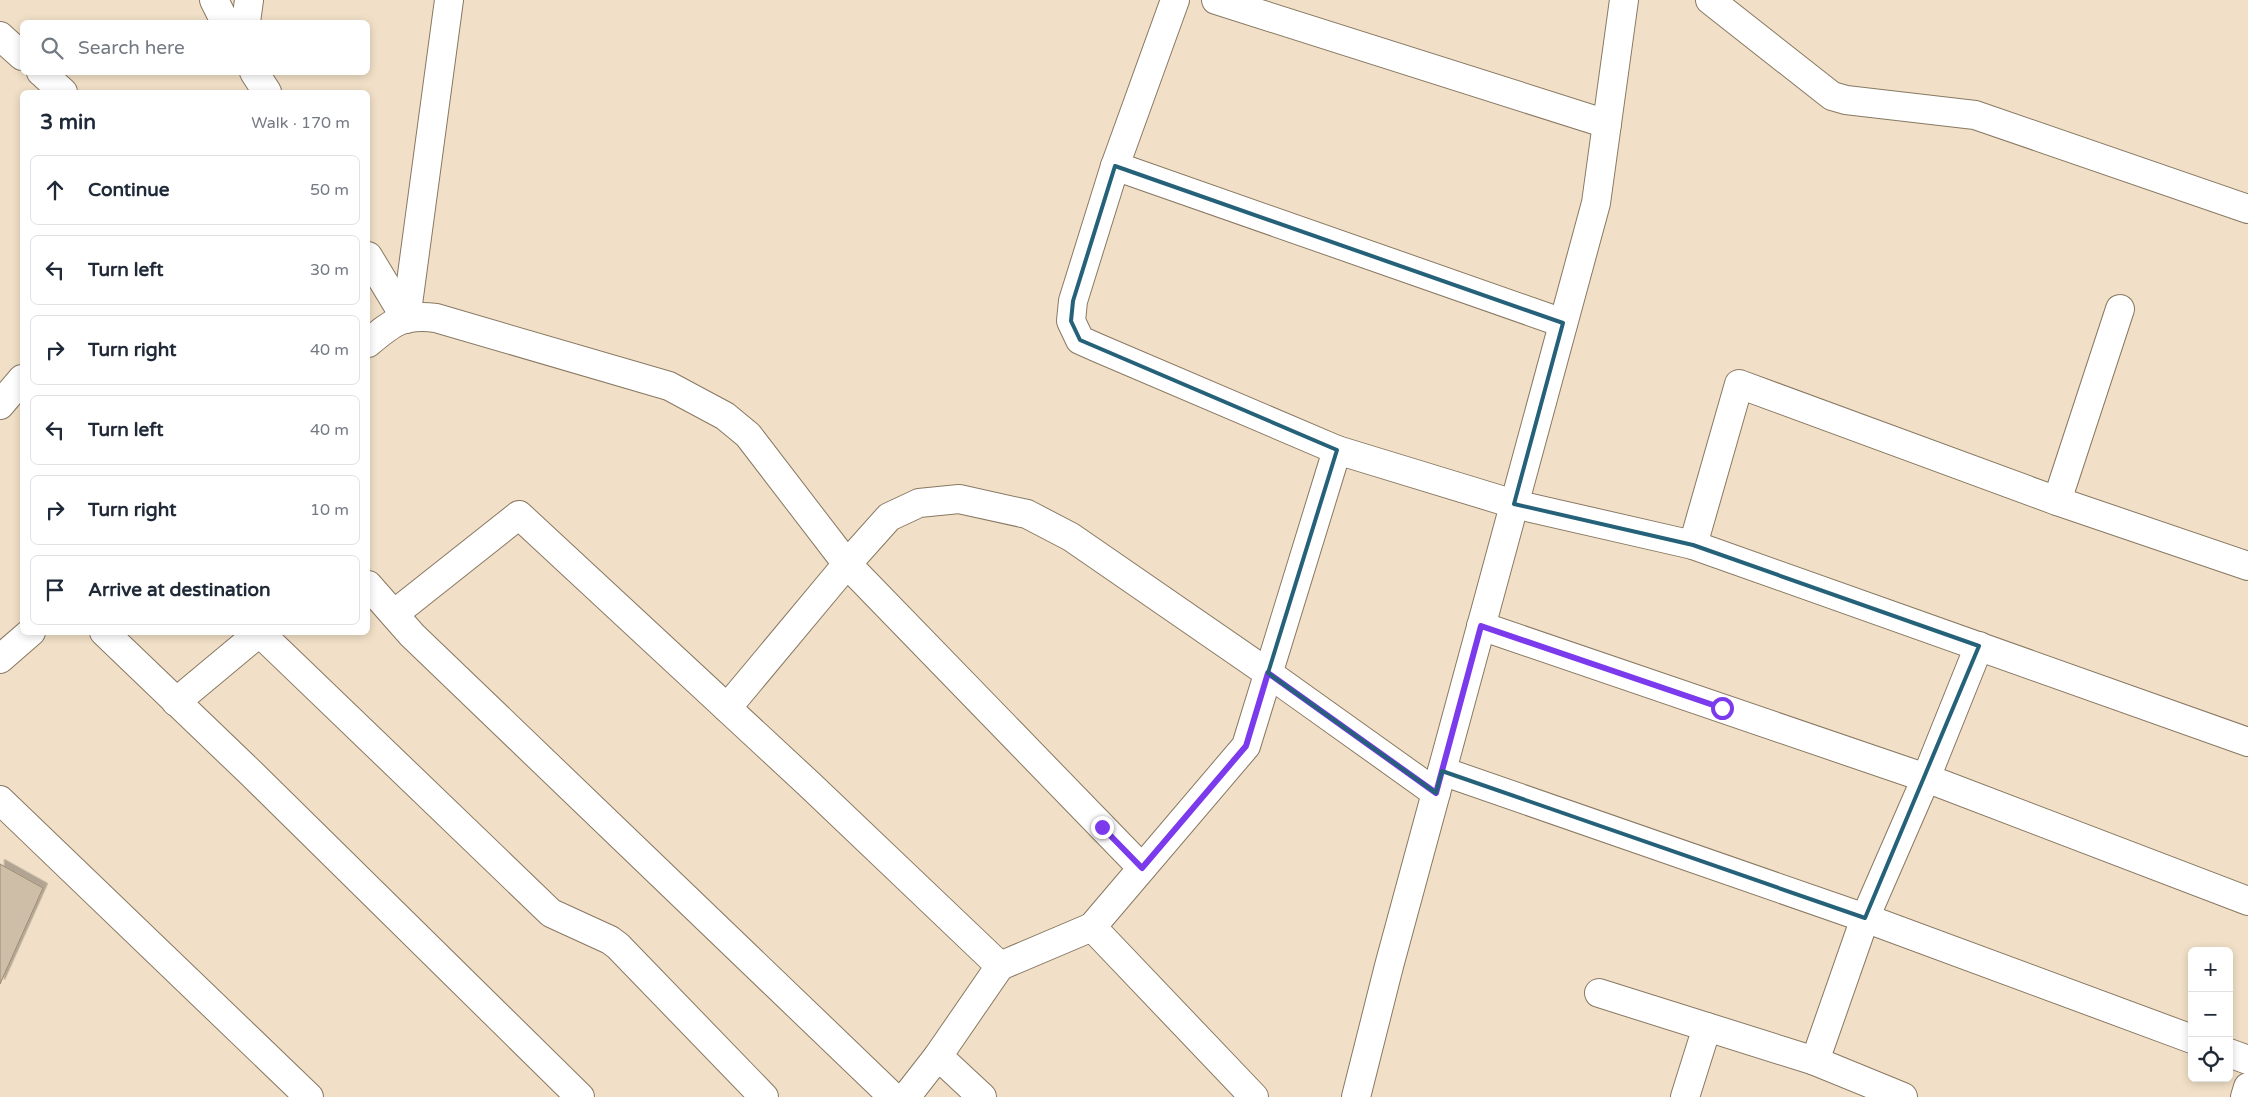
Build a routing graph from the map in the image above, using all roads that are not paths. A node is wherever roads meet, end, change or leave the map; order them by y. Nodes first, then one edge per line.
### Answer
1 (214, 0) edge
2 (249, 0) edge
3 (449, 0) edge
4 (1175, 0) edge
5 (1216, 0) edge
6 (1624, 0) edge
7 (1710, 0) edge
8 (224, 20) edge
9 (246, 20) edge
10 (0, 36) edge
11 (20, 54) edge
12 (44, 75) edge
13 (256, 75) edge
14 (61, 90) edge
15 (266, 90) edge
16 (1608, 124) junction
17 (1115, 166) junction
18 (2248, 209) edge
19 (370, 259) edge
20 (2120, 309) dead end
21 (406, 319) junction
22 (1563, 323) junction
23 (370, 341) edge
24 (20, 381) edge
25 (0, 406) edge
26 (1336, 450) junction
27 (2056, 501) junction
28 (1514, 504) junction
29 (1693, 544) junction
30 (846, 564) junction
31 (2248, 566) edge
32 (370, 587) edge
33 (394, 614) junction
34 (1481, 626) junction
35 (27, 635) edge
36 (107, 635) edge
37 (258, 635) edge
38 (262, 635) edge
39 (1979, 646) junction
40 (0, 659) edge
41 (1268, 673) junction
42 (176, 702) junction
43 (727, 708) junction
44 (2248, 742) edge
45 (1926, 778) junction
46 (1439, 782) junction
47 (0, 800) edge
48 (1142, 868) junction
49 (2248, 901) edge
50 (1865, 918) junction
51 (1092, 927) junction
52 (1000, 966) junction
53 (1599, 993) dead end
54 (1707, 1027) junction
55 (2188, 1038) edge
56 (2233, 1054) edge
57 (938, 1056) junction
58 (2248, 1060) edge
59 (1815, 1061) junction
60 (2248, 1087) edge
61 (309, 1097) edge
62 (580, 1097) edge
63 (764, 1097) edge
64 (893, 1097) edge
65 (906, 1097) edge
66 (982, 1097) edge
67 (1254, 1097) edge
68 (1356, 1097) edge
69 (1685, 1097) edge
70 (1903, 1097) edge
71 (2245, 1097) edge

1 - 8 street
2 - 9 street
3 - 21 street
4 - 17 street
5 - 16 street
6 - 16 street
7 - 18 street
10 - 11 street
12 - 14 street
13 - 15 street
16 - 22 street
17 - 22 street
17 - 26 street
19 - 21 street
20 - 27 street
21 - 23 street
21 - 30 street
22 - 28 street
24 - 25 street
26 - 28 street
26 - 41 street
27 - 29 street
27 - 31 street
28 - 29 street
28 - 34 street
29 - 39 street
30 - 41 street
30 - 43 street
30 - 48 street
32 - 33 street
33 - 43 street
33 - 64 street
34 - 45 street
34 - 46 street
35 - 40 street
36 - 42 street
37 - 42 street
38 - 63 street
39 - 44 street
39 - 45 street
41 - 46 street
41 - 48 street
42 - 62 street
43 - 52 street
45 - 49 street
45 - 50 street
46 - 50 street
46 - 68 street
47 - 61 street
48 - 51 street
50 - 55 street
50 - 59 street
51 - 52 street
51 - 67 street
52 - 57 street
53 - 54 street
54 - 59 street
54 - 69 street
56 - 58 street
57 - 65 street
57 - 66 street
59 - 70 street
60 - 71 street

